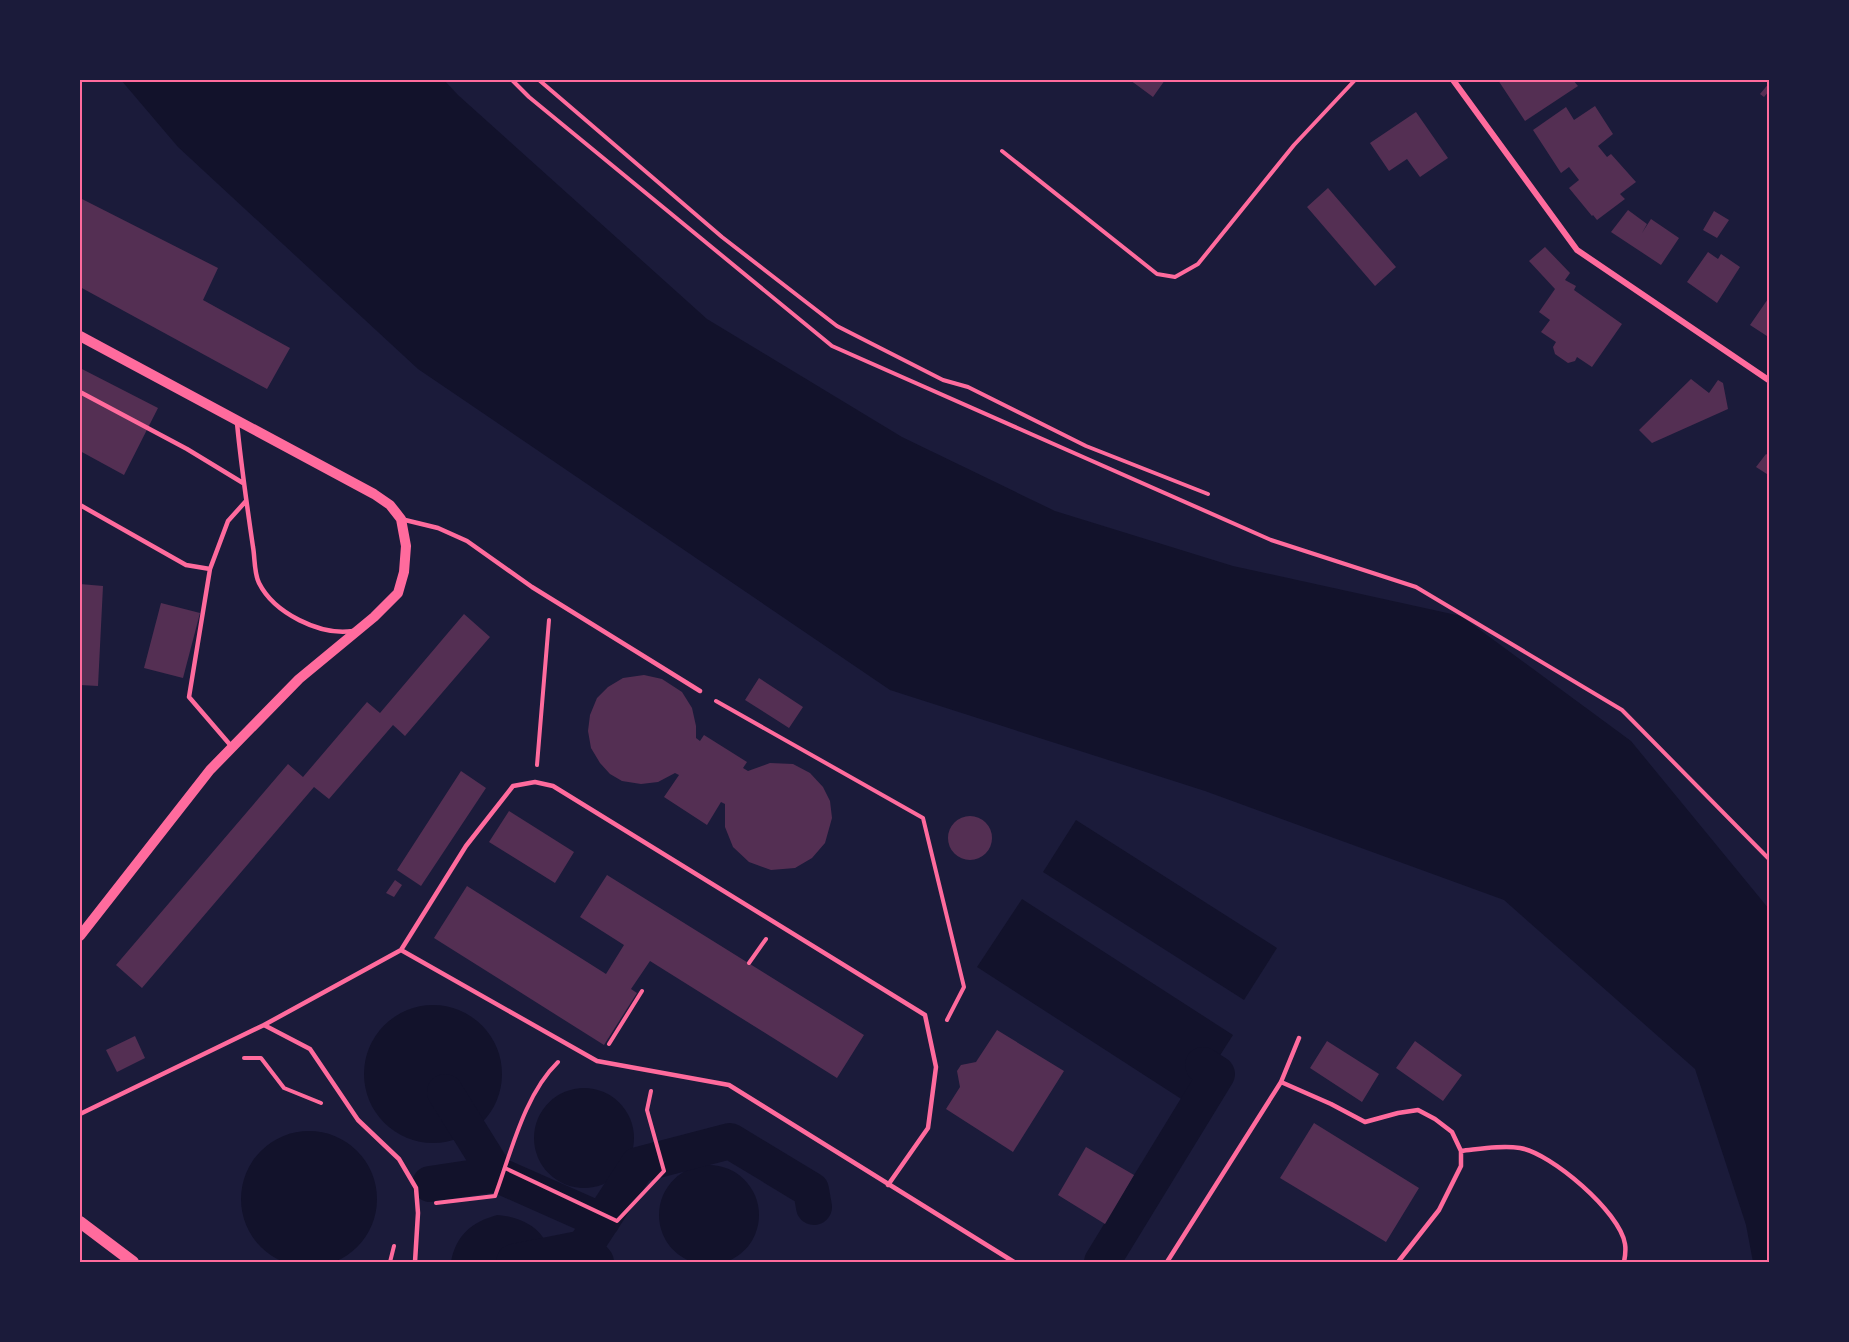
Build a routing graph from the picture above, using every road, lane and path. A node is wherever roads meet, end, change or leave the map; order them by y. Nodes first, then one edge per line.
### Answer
1 (512, 80) edge
2 (539, 80) edge
3 (1355, 80) edge
4 (1453, 80) edge
5 (1002, 151) dead end
6 (80, 336) edge
7 (1770, 381) edge
8 (80, 392) edge
9 (237, 420) junction
10 (243, 483) junction
11 (1208, 494) dead end
12 (246, 501) junction
13 (80, 505) edge
14 (401, 519) junction
15 (210, 569) junction
16 (550, 598) junction
17 (358, 630) junction
18 (700, 691) joint
19 (232, 747) junction
20 (535, 782) junction
21 (1770, 860) edge
22 (777, 924) junction
23 (80, 936) edge
24 (401, 950) junction
25 (749, 963) dead end
26 (642, 991) dead end
27 (264, 1025) junction
28 (1299, 1038) dead end
29 (218, 1047) junction
30 (932, 1050) junction
31 (585, 1054) junction
32 (655, 1072) junction
33 (1281, 1082) junction
34 (325, 1104) dead end
35 (80, 1114) edge
36 (1461, 1151) junction
37 (506, 1168) junction
38 (888, 1185) junction
39 (418, 1213) junction
40 (80, 1222) edge
41 (395, 1244) dead end
42 (133, 1263) edge
43 (390, 1263) edge
44 (416, 1263) edge
45 (1014, 1263) edge
46 (1167, 1263) edge
47 (1398, 1263) edge
48 (1624, 1263) edge

1 - 21 path
2 - 11 path
3 - 5 path
4 - 7 street
6 - 9 street
8 - 10 lane
9 - 10 lane
9 - 14 street
10 - 12 lane
12 - 15 lane
12 - 17 lane
13 - 15 lane
14 - 16 lane
14 - 17 street
15 - 19 lane
16 - 18 lane
16 - 20 path
17 - 19 street
18 - 30 path
19 - 23 street
20 - 22 lane
20 - 24 lane
22 - 25 path
22 - 30 lane
24 - 27 lane
24 - 31 lane
26 - 31 path
27 - 29 lane
27 - 39 lane
28 - 33 lane
29 - 34 path
29 - 35 lane
30 - 38 lane
31 - 32 lane
31 - 37 path
32 - 37 path
32 - 38 lane
33 - 36 lane
33 - 46 lane
36 - 47 lane
36 - 48 lane
37 - 39 path
38 - 45 lane
39 - 44 lane
40 - 42 main road
41 - 43 path

